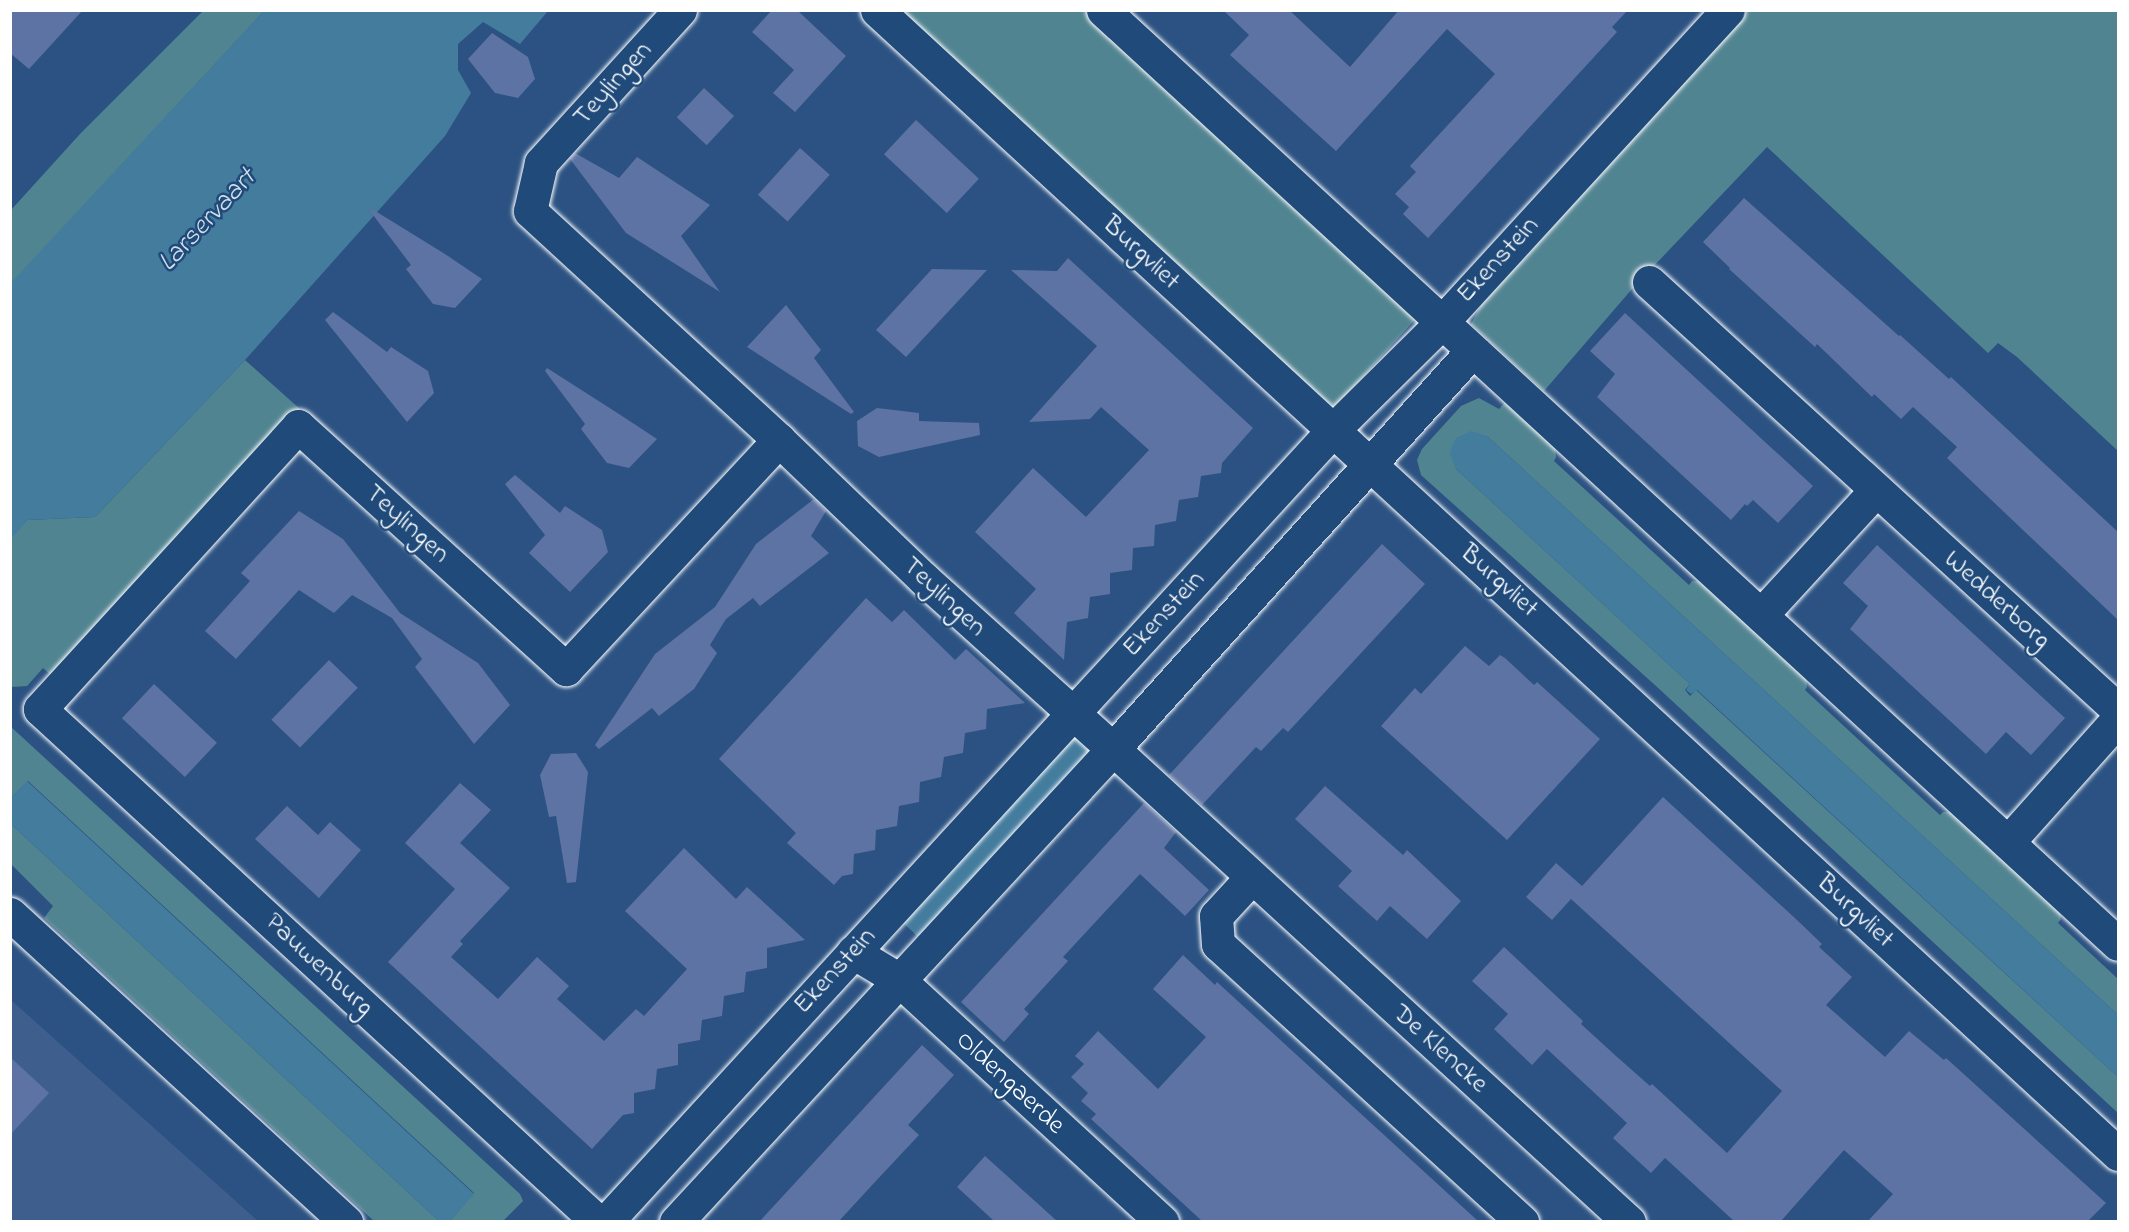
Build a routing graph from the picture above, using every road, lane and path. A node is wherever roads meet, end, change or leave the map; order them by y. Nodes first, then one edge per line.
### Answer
1 (680, 10) edge
2 (877, 10) edge
3 (1103, 10) edge
4 (1728, 10) edge
5 (1649, 282) dead end
6 (1442, 322) junction
7 (1473, 350) junction
8 (1333, 430) junction
9 (779, 440) junction
10 (1370, 465) junction
11 (1876, 490) junction
12 (1761, 615) junction
13 (40, 709) joint
14 (2118, 710) edge
15 (1072, 714) junction
16 (2118, 719) edge
17 (1113, 749) junction
18 (2008, 842) junction
19 (1252, 877) junction
20 (10, 914) edge
21 (2118, 944) edge
22 (853, 952) junction
23 (898, 979) junction
24 (2118, 1154) edge
25 (346, 1221) edge
26 (598, 1221) edge
27 (606, 1221) edge
28 (676, 1221) edge
29 (1162, 1221) edge
30 (1522, 1221) edge
31 (1629, 1221) edge

1 - 9 street, Teylingen
2 - 8 street, Burgvliet
3 - 6 street
4 - 6 street, Ekenstein
5 - 11 street, Wedderborg
6 - 7 street
6 - 8 street, Ekenstein
7 - 10 street, Ekenstein
7 - 12 street
8 - 10 street, Burgvliet
8 - 15 street, Ekenstein
9 - 13 street, Teylingen
9 - 15 street, Teylingen
10 - 17 street, Ekenstein
10 - 24 street, Burgvliet
11 - 12 street
11 - 14 street, Wedderborg
12 - 18 street
13 - 26 street, Pauwenburg
15 - 17 street, Teylingen
15 - 22 street, Ekenstein
16 - 18 street
17 - 19 street, De Klencke
17 - 23 street, Ekenstein
18 - 21 street
19 - 30 street
19 - 31 street, De Klencke
20 - 25 street
22 - 23 street, Oldengaerde
22 - 27 street, Ekenstein
23 - 28 street, Ekenstein
23 - 29 street, Oldengaerde

